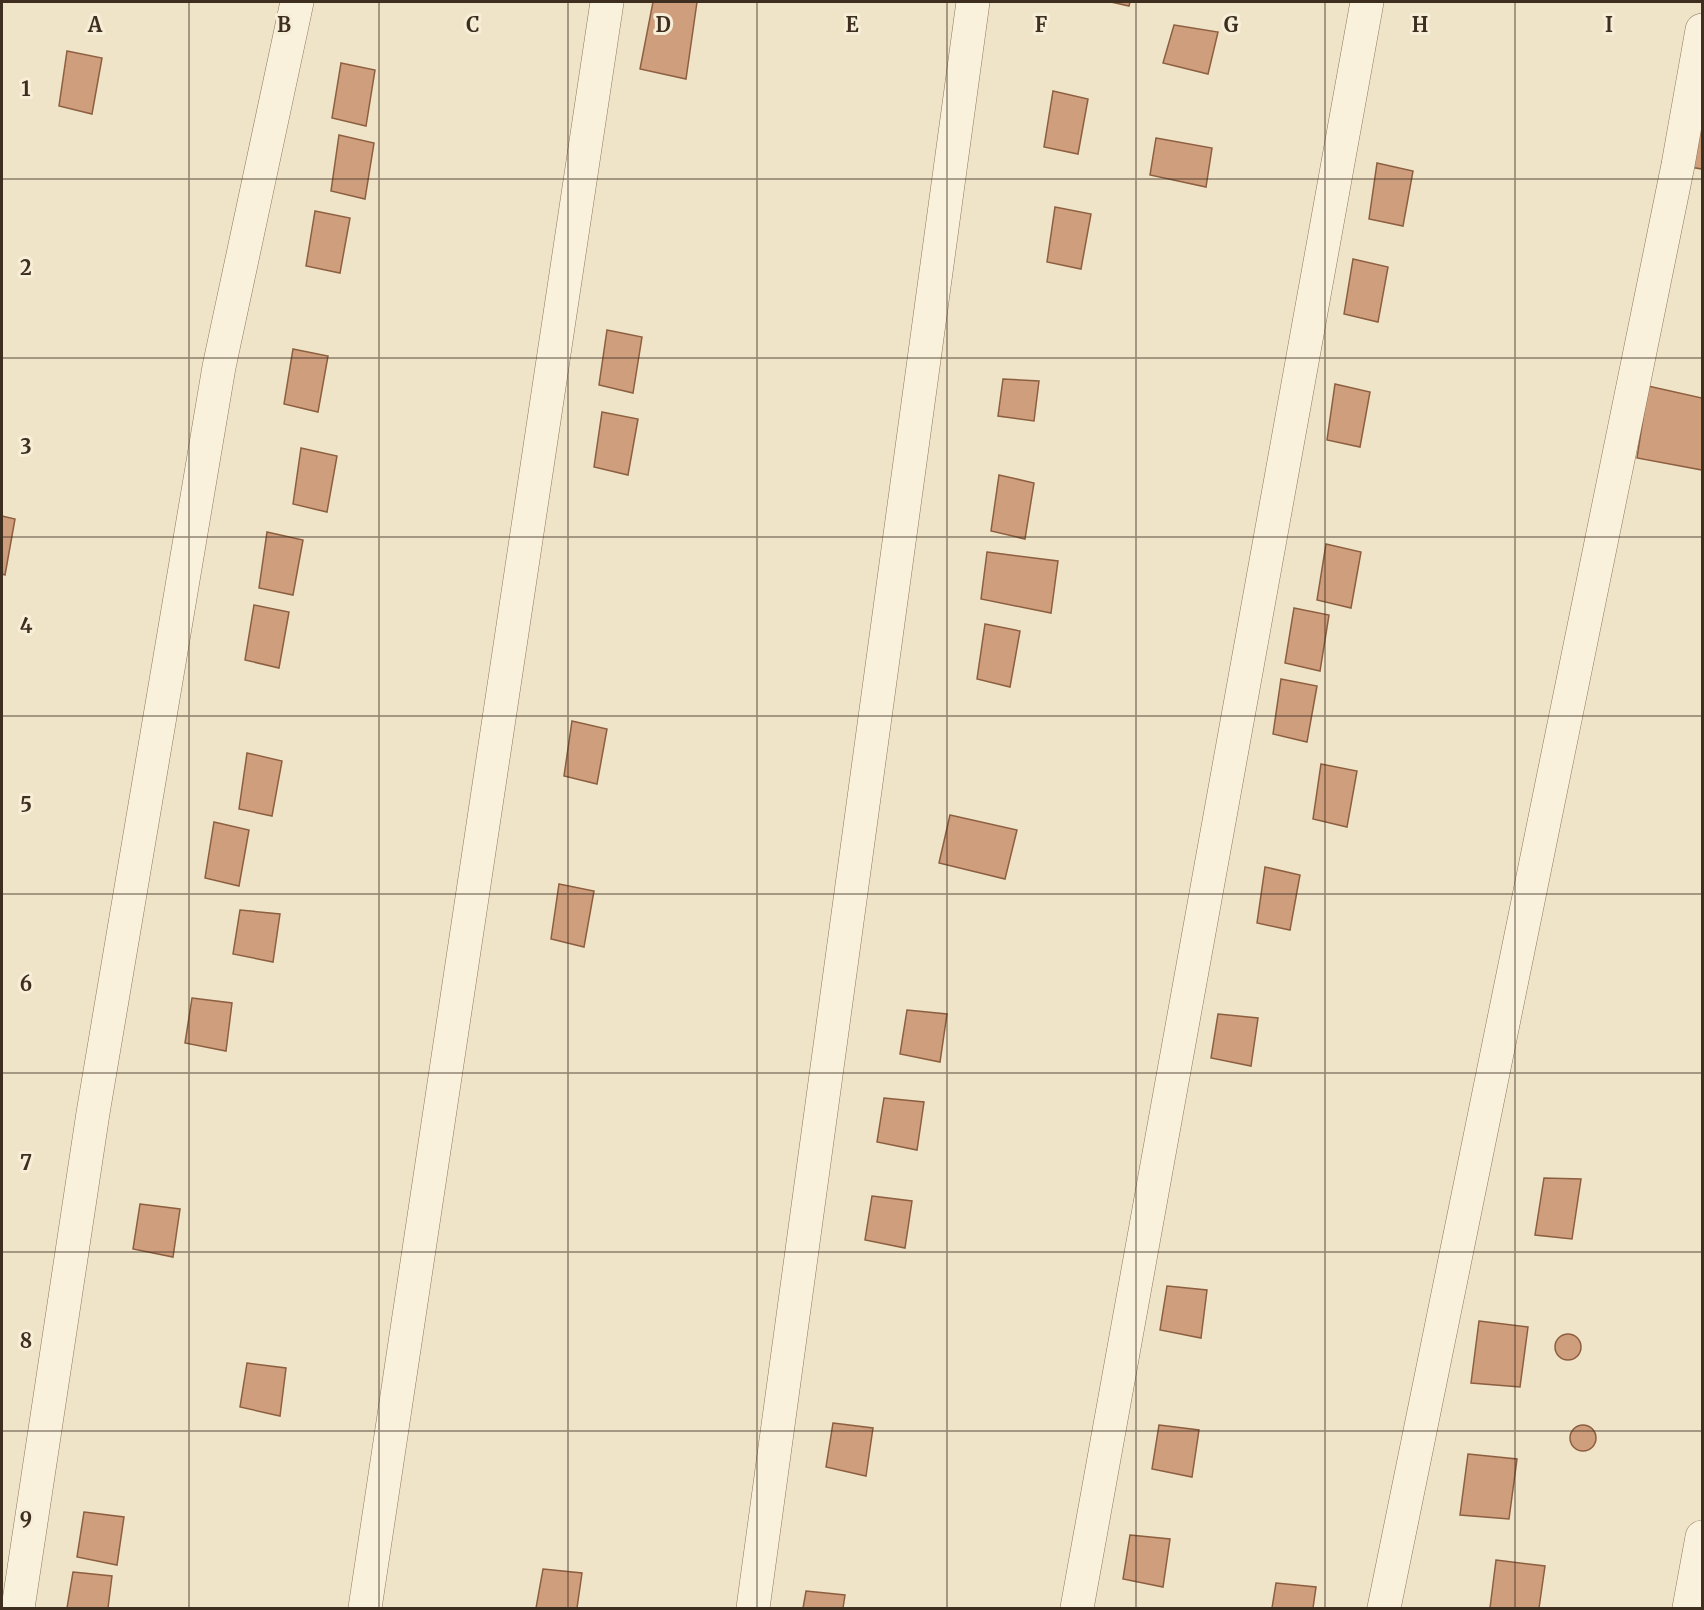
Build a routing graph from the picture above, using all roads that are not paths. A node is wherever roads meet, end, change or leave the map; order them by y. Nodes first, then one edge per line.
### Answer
1 (297, 2) edge
2 (606, 2) edge
3 (973, 2) edge
4 (1366, 2) edge
5 (1702, 30) edge
6 (1702, 1537) edge
7 (18, 1608) edge
8 (365, 1608) edge
9 (753, 1608) edge
10 (1077, 1608) edge
11 (1383, 1608) edge
12 (1689, 1608) edge

1 - 7 street
2 - 8 street
3 - 9 street
4 - 10 street
5 - 11 street
6 - 12 street

